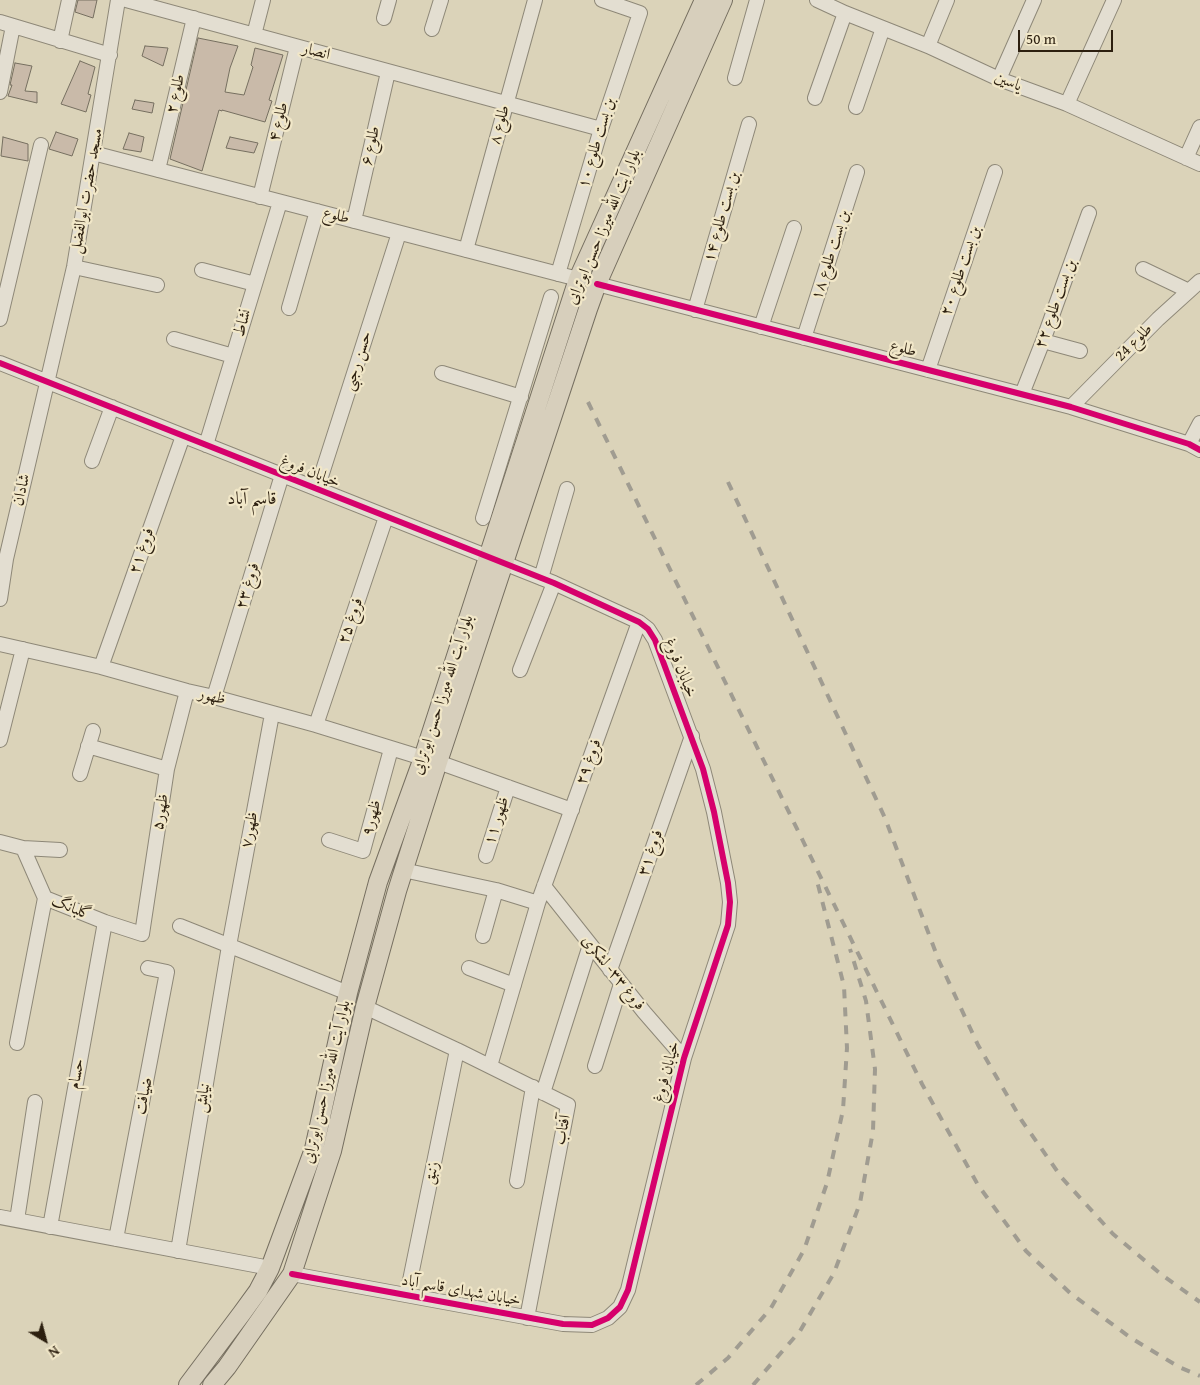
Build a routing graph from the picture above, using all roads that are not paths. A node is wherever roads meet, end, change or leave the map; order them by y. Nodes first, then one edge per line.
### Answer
1 (69, 0) edge
2 (118, 0) edge
3 (126, 0) edge
4 (263, 0) edge
5 (390, 0) edge
6 (441, 0) edge
7 (535, 0) edge
8 (602, 0) edge
9 (704, 0) edge
10 (723, 0) edge
11 (757, 0) edge
12 (817, 0) edge
13 (947, 0) edge
14 (1034, 0) edge
15 (1114, 0) edge
16 (840, 7) edge
17 (194, 18) junction
18 (384, 18) dead end
19 (6, 24) edge
20 (883, 28) junction
21 (432, 29) dead end
22 (254, 35) junction
23 (60, 40) junction
24 (928, 46) junction
25 (297, 47) junction
26 (110, 56) junction
27 (388, 72) junction
28 (735, 78) dead end
29 (999, 79) junction
30 (0, 92) edge
31 (815, 98) dead end
32 (506, 104) junction
33 (1067, 104) junction
34 (856, 107) dead end
35 (749, 124) dead end
36 (1200, 127) edge
37 (601, 129) junction
38 (41, 145) dead end
39 (93, 154) junction
40 (1186, 158) junction
41 (1200, 164) edge
42 (158, 170) junction
43 (858, 172) dead end
44 (995, 172) dead end
45 (260, 197) junction
46 (280, 202) junction
47 (317, 212) junction
48 (1089, 214) dead end
49 (354, 221) junction
50 (794, 228) dead end
51 (399, 233) junction
52 (466, 250) junction
53 (74, 268) junction
54 (1143, 269) dead end
55 (202, 270) dead end
56 (558, 274) junction
57 (578, 279) junction
58 (255, 284) junction
59 (597, 284) junction
60 (157, 285) dead end
61 (1195, 286) edge
62 (551, 297) dead end
63 (289, 308) dead end
64 (695, 310) junction
65 (0, 320) edge
66 (761, 327) junction
67 (540, 334) junction
68 (804, 338) junction
69 (174, 339) dead end
70 (559, 339) junction
71 (1043, 341) junction
72 (1080, 352) dead end
73 (233, 356) junction
74 (0, 363) edge
75 (928, 370) junction
76 (442, 373) dead end
77 (47, 381) junction
78 (1022, 394) junction
79 (521, 398) junction
80 (1070, 407) junction
81 (112, 408) junction
82 (1200, 423) edge
83 (183, 436) junction
84 (206, 445) junction
85 (1194, 447) edge
86 (92, 461) dead end
87 (282, 475) junction
88 (495, 480) junction
89 (512, 486) junction
90 (317, 489) junction
91 (567, 489) dead end
92 (386, 517) junction
93 (483, 518) dead end
94 (3, 559) edge
95 (496, 561) junction
96 (547, 581) junction
97 (0, 598) edge
98 (639, 622) junction
99 (0, 644) edge
100 (23, 649) junction
101 (101, 667) junction
102 (520, 670) dead end
103 (187, 691) junction
104 (214, 697) junction
105 (272, 714) junction
106 (316, 725) junction
107 (93, 731) dead end
108 (692, 736) junction
109 (0, 740) edge
110 (88, 746) junction
111 (391, 749) junction
112 (430, 760) junction
113 (168, 768) junction
114 (80, 774) dead end
115 (508, 787) junction
116 (572, 810) junction
117 (329, 840) dead end
118 (0, 842) edge
119 (24, 848) junction
120 (60, 850) dead end
121 (486, 856) dead end
122 (403, 870) junction
123 (544, 886) junction
124 (496, 890) junction
125 (45, 898) junction
126 (538, 903) junction
127 (105, 922) junction
128 (180, 926) dead end
129 (142, 934) joint
130 (483, 936) dead end
131 (590, 945) junction
132 (229, 946) junction
133 (148, 968) dead end
134 (469, 968) dead end
135 (610, 970) junction
136 (621, 984) junction
137 (514, 985) junction
138 (348, 992) junction
139 (365, 1007) junction
140 (17, 1044) dead end
141 (457, 1050) junction
142 (684, 1058) junction
143 (490, 1066) junction
144 (595, 1066) dead end
145 (538, 1090) junction
146 (35, 1102) dead end
147 (517, 1181) dead end
148 (0, 1217) edge
149 (17, 1220) junction
150 (50, 1227) junction
151 (116, 1239) junction
152 (178, 1251) junction
153 (270, 1268) junction
154 (292, 1274) junction
155 (407, 1295) junction
156 (620, 1307) joint
157 (528, 1318) junction
158 (188, 1385) edge
159 (212, 1385) edge

1 - 23 street
2 - 26 street, مسجد حضرت ابوالفضل
3 - 17 street, انصار
4 - 22 street
5 - 18 street
6 - 21 street
7 - 32 street, طلوع ۸
8 - 37 street, بن بست طلوع ۱۰
9 - 57 main road, بلوار آیت الله میرزا حسن ابوترابی
10 - 59 main road, بلوار آیت الله میرزا حسن ابوترابی
11 - 28 street
12 - 16 street, یاسین
13 - 24 street
14 - 29 street
15 - 33 street
16 - 20 street, یاسین
16 - 31 street
17 - 22 street, انصار
17 - 42 street, طلوع ۲
19 - 23 street
19 - 30 street
20 - 24 street, یاسین
20 - 34 street
22 - 25 street, انصار
23 - 26 street
24 - 29 street, یاسین
25 - 27 street, انصار
25 - 45 street, طلوع ۴
26 - 39 street, مسجد حضرت ابوالفضل
27 - 32 street, انصار
27 - 49 street, طلوع ۶
29 - 33 street, یاسین
32 - 37 street, انصار
32 - 52 street, طلوع ۸
33 - 40 street, یاسین
35 - 64 street, بن بست طلوع ۱۴
36 - 40 street
37 - 56 street, بن بست طلوع ۱۰
38 - 65 street
39 - 42 street, طلوع
39 - 53 street, مسجد حضرت ابوالفضل
40 - 41 street, یاسین
42 - 45 street, طلوع
43 - 68 street, بن بست طلوع ۱۸
44 - 75 street, بن بست طلوع ۲۰
45 - 46 street, طلوع
46 - 47 street, طلوع
46 - 58 street, نشاط
47 - 49 street, طلوع
47 - 63 street
48 - 71 street, بن بست طلوع ۲۲
49 - 51 street, طلوع
50 - 66 street
51 - 52 street, طلوع
51 - 90 street, حسن رجبی
52 - 56 street, طلوع
53 - 60 street
53 - 77 street, مسجد حضرت ابوالفضل
54 - 61 street
55 - 58 street
56 - 57 street, طلوع
57 - 59 main road
57 - 70 main road, بلوار آیت الله میرزا حسن ابوترابی
58 - 73 street, نشاط
59 - 64 street, طلوع
59 - 95 main road, بلوار آیت الله میرزا حسن ابوترابی
61 - 80 street, طلوع 24
62 - 67 street
64 - 66 street, طلوع
66 - 68 street, طلوع
67 - 70 street
67 - 79 street
68 - 75 street, طلوع
69 - 73 street
70 - 89 main road, بلوار آیت الله میرزا حسن ابوترابی
71 - 72 street
71 - 78 street, بن بست طلوع ۲۲
73 - 84 street, نشاط
74 - 77 street, خیابان فروغ
75 - 78 street, طلوع
76 - 79 street
77 - 81 street, خیابان فروغ
77 - 94 street, شادان
78 - 80 street, طلوع
79 - 88 street
80 - 85 street, طلوع
81 - 83 street, خیابان فروغ
81 - 86 street
82 - 85 street
83 - 84 street, خیابان فروغ
83 - 101 street, فروغ ۲۱
84 - 87 street, خیابان فروغ
87 - 90 street, خیابان فروغ
87 - 104 street, فروغ ۲۳
88 - 89 street
88 - 93 street
89 - 95 main road, بلوار آیت الله میرزا حسن ابوترابی
90 - 92 street, خیابان فروغ
91 - 96 street
92 - 95 street, خیابان فروغ
92 - 106 street, فروغ ۲۵
94 - 97 street, شادان
95 - 96 street, خیابان فروغ
95 - 112 main road, بلوار آیت الله میرزا حسن ابوترابی
96 - 98 street, خیابان فروغ
96 - 102 street
98 - 108 street, خیابان فروغ
98 - 116 street, فروغ ۲۹
99 - 100 street, ظهور
100 - 101 street, ظهور
100 - 109 street
101 - 103 street, ظهور
103 - 104 street, ظهور
103 - 113 street, ظهور۵
104 - 105 street, ظهور
105 - 106 street, ظهور
105 - 132 street, ظهور۷
106 - 111 street, ظهور
107 - 110 street
108 - 135 street, فروغ ۳۱
108 - 142 street, خیابان فروغ
110 - 113 street
110 - 114 street
111 - 112 street, ظهور
111 - 117 street, ظهور۹
112 - 115 street, ظهور
112 - 122 main road, بلوار آیت الله میرزا حسن ابوترابی
112 - 138 main road, بلوار آیت الله میرزا حسن ابوترابی
113 - 129 street, ظهور۵
115 - 116 street, ظهور
115 - 121 street, ظهور ۱۱
116 - 123 street, فروغ ۲۹
118 - 119 street
119 - 120 street
119 - 125 street, گلبانگ
122 - 124 street
122 - 139 main road, بلوار آیت الله میرزا حسن ابوترابی
123 - 126 street, فروغ ۲۹
123 - 131 street, فروغ ۳۳- لشکری
124 - 126 street
124 - 130 street
125 - 127 street, گلبانگ
125 - 140 street
126 - 137 street, فروغ ۲۹
127 - 129 street, گلبانگ
127 - 150 street, حسام
128 - 132 street
131 - 135 street, فروغ ۳۳- لشکری
131 - 145 street
132 - 138 street
132 - 152 street, نيايش
133 - 151 street, ضیافت
134 - 137 street
135 - 136 street, فروغ ۳۳- لشکری
136 - 142 street, فروغ ۳۳- لشکری
136 - 144 street
137 - 143 street, فروغ ۲۹
138 - 153 main road, بلوار آیت الله میرزا حسن ابوترابی
139 - 141 street, آفتاب
139 - 154 main road, بلوار آیت الله میرزا حسن ابوترابی
141 - 143 street, آفتاب
141 - 155 street, زنبق
142 - 156 street, خیابان فروغ
143 - 145 street, آفتاب
145 - 147 street
145 - 157 street, آفتاب
146 - 149 street
148 - 149 street
149 - 150 street
150 - 151 street
151 - 152 street
152 - 153 street
153 - 154 main road
153 - 158 main road, بلوار آیت الله میرزا حسن ابوترابی
154 - 155 street, خیابان شهدای قاسم آباد
154 - 159 main road, بلوار آیت الله میرزا حسن ابوترابی
155 - 157 street, خیابان شهدای قاسم آباد
156 - 157 street, خیابان شهدای قاسم آباد

